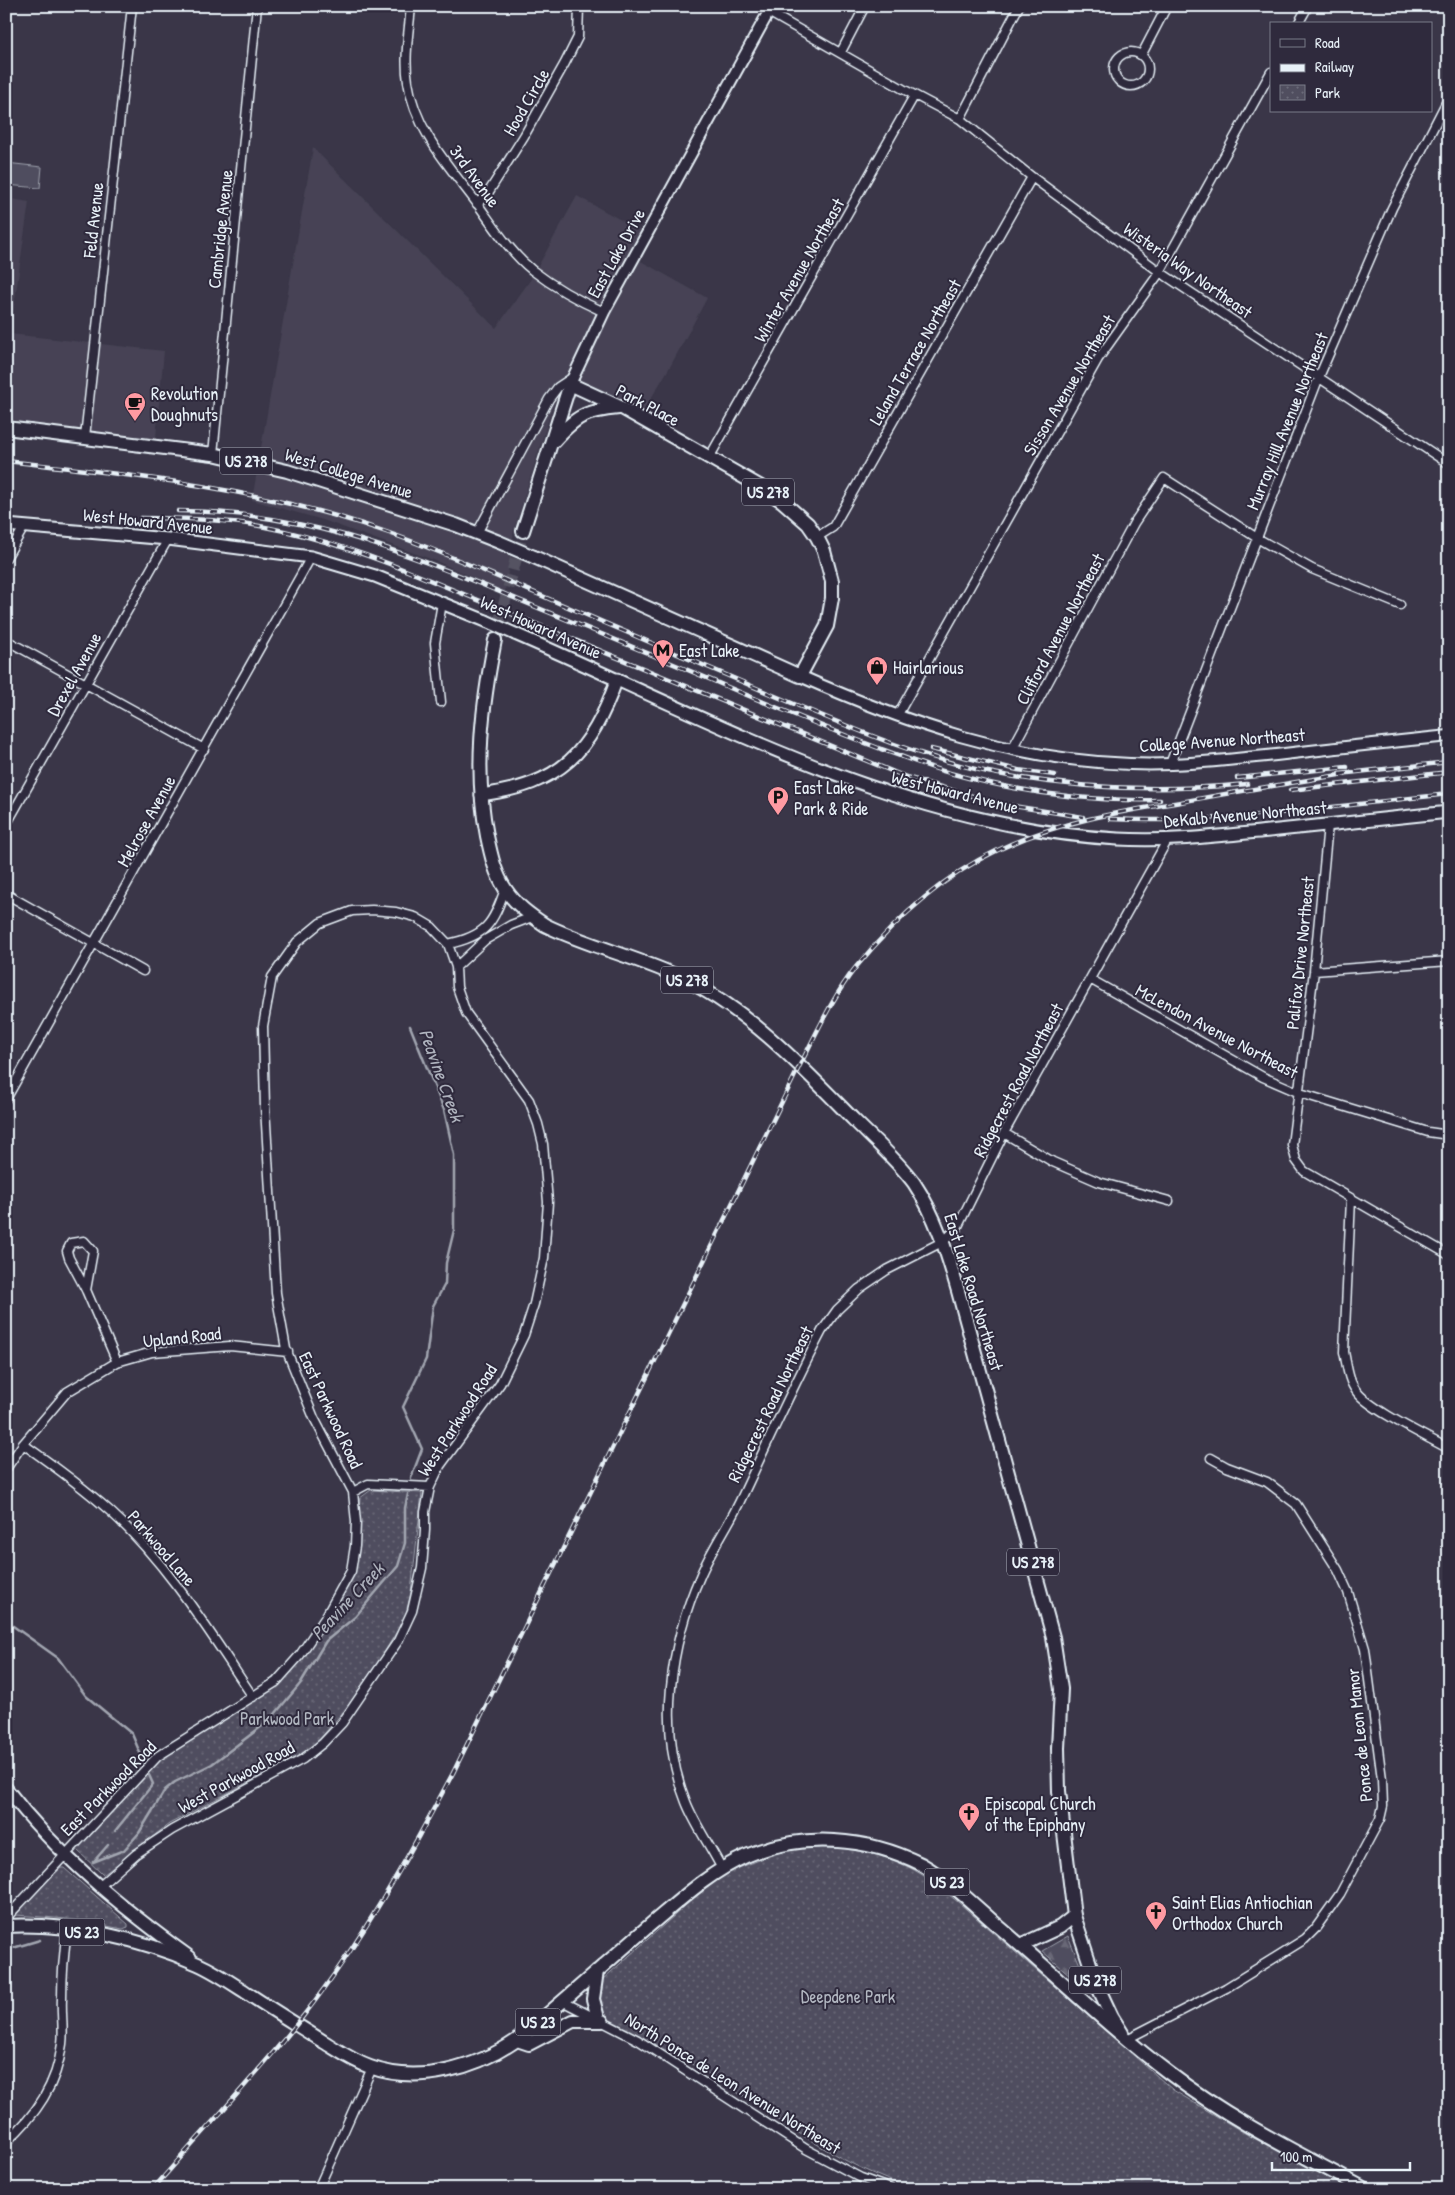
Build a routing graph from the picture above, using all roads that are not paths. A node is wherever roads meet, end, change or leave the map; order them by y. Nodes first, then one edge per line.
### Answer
1 (132, 6) edge
2 (257, 6) edge
3 (412, 6) edge
4 (579, 6) edge
5 (865, 6) edge
6 (1018, 6) edge
7 (1168, 6) edge
8 (1308, 6) edge
9 (771, 9) edge
10 (1299, 22) edge
11 (840, 52) junction
12 (1142, 54) junction
13 (1270, 74) edge
14 (914, 96) junction
15 (1449, 96) edge
16 (960, 119) junction
17 (1032, 177) junction
18 (477, 204) junction
19 (1160, 272) junction
20 (604, 312) junction
21 (1319, 377) junction
22 (571, 381) junction
23 (622, 408) junction
24 (6, 428) edge
25 (85, 436) junction
26 (548, 448) junction
27 (213, 454) junction
28 (709, 458) junction
29 (1449, 464) edge
30 (6, 525) edge
31 (24, 527) junction
32 (523, 531) tunnel mouth
33 (477, 533) junction
34 (817, 537) junction
35 (1257, 538) junction
36 (168, 539) junction
37 (311, 557) junction
38 (6, 558) edge
39 (637, 602) joint
40 (442, 603) junction
41 (1400, 605) dead end
42 (6, 640) edge
43 (495, 640) tunnel mouth
44 (800, 676) junction
45 (617, 680) junction
46 (86, 684) junction
47 (441, 702) dead end
48 (897, 716) junction
49 (1449, 736) edge
50 (204, 749) junction
51 (1012, 749) junction
52 (1170, 764) junction
53 (480, 795) junction
54 (1449, 812) edge
55 (6, 825) edge
56 (1328, 825) junction
57 (1044, 831) joint
58 (1168, 839) junction
59 (505, 888) junction
60 (6, 894) edge
61 (532, 917) junction
62 (94, 944) junction
63 (448, 944) junction
64 (1449, 961) edge
65 (456, 966) junction
66 (143, 971) dead end
67 (1314, 971) junction
68 (1090, 980) junction
69 (1300, 1093) junction
70 (6, 1099) edge
71 (1004, 1133) junction
72 (1449, 1135) edge
73 (1351, 1199) junction
74 (1169, 1201) dead end
75 (944, 1241) junction
76 (1449, 1255) edge
77 (86, 1290) junction
78 (288, 1352) junction
79 (117, 1362) junction
80 (23, 1444) junction
81 (1449, 1449) edge
82 (1211, 1458) dead end
83 (6, 1469) edge
84 (430, 1487) junction
85 (353, 1492) junction
86 (253, 1697) junction
87 (6, 1788) edge
88 (65, 1854) junction
89 (722, 1868) junction
90 (99, 1887) junction
91 (1074, 1916) junction
92 (6, 1918) edge
93 (6, 1926) edge
94 (67, 1929) junction
95 (1020, 1945) junction
96 (199, 1964) junction
97 (597, 1971) junction
98 (562, 2001) junction
99 (600, 2020) junction
100 (517, 2040) junction
101 (1127, 2040) junction
102 (372, 2068) junction
103 (6, 2142) edge
104 (318, 2189) edge
105 (891, 2189) edge
106 (1364, 2189) edge

1 - 25 street, Feld Avenue
2 - 27 street, Cambridge Avenue
3 - 18 street, 3rd Avenue
4 - 18 street, Hood Circle
5 - 11 street
6 - 16 street
7 - 12 street
8 - 10 street
9 - 11 street, Wisteria Way Northeast
9 - 20 street, East Lake Drive
11 - 14 street, Wisteria Way Northeast
12 - 12 street
13 - 19 street, Sisson Avenue Northeast
14 - 16 street, Wisteria Way Northeast
14 - 28 street, Winter Avenue Northeast
15 - 21 street, Murray Hill Avenue Northeast
16 - 17 street, Wisteria Way Northeast
17 - 19 street, Wisteria Way Northeast
17 - 34 street, Leland Terrace Northeast
18 - 20 street, 3rd Avenue
19 - 21 street, Wisteria Way Northeast
19 - 48 street, Sisson Avenue Northeast
20 - 22 street, East Lake Drive
21 - 29 street, Wisteria Way Northeast
21 - 35 street, Murray Hill Avenue Northeast
22 - 23 main road, Park Place / US 278
22 - 26 main road, East Lake Drive
22 - 33 street
23 - 26 main road
23 - 28 main road, Park Place / US 278
24 - 25 main road, West College Avenue / US 278
25 - 27 main road, West College Avenue / US 278
26 - 32 main road, East Lake Drive
27 - 33 main road, West College Avenue / US 278
28 - 34 main road, US 278
30 - 31 main road, West Howard Avenue
31 - 36 main road, West Howard Avenue
31 - 38 street
33 - 39 main road, West College Avenue / US 278, bridge
34 - 44 main road, US 278
35 - 41 street
35 - 51 street, Clifford Avenue Northeast
35 - 52 street, Murray Hill Avenue Northeast
36 - 37 main road, West Howard Avenue
36 - 46 street, Drexel Avenue
37 - 40 main road, West Howard Avenue
37 - 50 street, Melrose Avenue
39 - 44 main road, College Avenue Northeast / US 278
40 - 45 main road, West Howard Avenue, bridge
40 - 47 street
42 - 46 street
43 - 53 main road, East Lake Road Northeast / US 278
44 - 48 street, College Avenue Northeast
45 - 53 main road
45 - 57 main road, West Howard Avenue
46 - 50 street
46 - 55 street, Drexel Avenue
48 - 51 street, College Avenue Northeast
49 - 52 street, College Avenue Northeast
50 - 62 street, Melrose Avenue
51 - 52 street, College Avenue Northeast
53 - 59 main road, East Lake Road Northeast / US 278
54 - 56 main road, DeKalb Avenue Northeast
56 - 58 main road, DeKalb Avenue Northeast
56 - 67 street, Palifox Drive Northeast
57 - 58 main road, DeKalb Avenue Northeast
58 - 68 street, Ridgecrest Road Northeast
59 - 61 main road, East Lake Road Northeast / US 278
59 - 63 street
60 - 62 street
61 - 65 street
61 - 75 main road, East Lake Road Northeast / US 278
62 - 66 street
62 - 70 street, Melrose Avenue
63 - 65 street, West Parkwood Road
63 - 78 street, East Parkwood Road
64 - 67 street
65 - 84 street, West Parkwood Road
67 - 69 street, Palifox Drive Northeast
68 - 69 street, McLendon Avenue Northeast
68 - 71 street, Ridgecrest Road Northeast
69 - 72 street, McLendon Avenue Northeast
69 - 73 street, Palifox Drive Northeast
71 - 74 street
71 - 75 street, Ridgecrest Road Northeast
73 - 76 street
73 - 81 street
75 - 89 street, Ridgecrest Road Northeast
75 - 91 main road, East Lake Road Northeast / US 278
77 - 77 street
77 - 79 street
78 - 79 street, Upland Road
78 - 85 street, East Parkwood Road
79 - 80 street, Upland Road
80 - 83 street, Upland Road
80 - 86 street, Parkwood Lane
82 - 101 street, Ponce de Leon Manor
84 - 85 street
84 - 90 street, West Parkwood Road
85 - 86 street, East Parkwood Road
86 - 88 street, East Parkwood Road
87 - 88 main road
88 - 90 main road
88 - 92 street, East Parkwood Road
89 - 95 main road, US 23
89 - 97 main road, US 23
90 - 96 main road
91 - 95 main road
91 - 101 main road, East Lake Road Northeast / US 278
93 - 94 main road, US 23
94 - 96 main road, US 23
94 - 103 street
95 - 101 main road, US 23
96 - 102 main road, US 23
97 - 98 main road, US 23
97 - 99 main road
98 - 99 street, North Ponce de Leon Avenue Northeast
98 - 100 main road, US 23
99 - 100 main road
99 - 105 street, North Ponce de Leon Avenue Northeast
100 - 102 main road, US 23
101 - 106 main road, US 23
102 - 104 street

